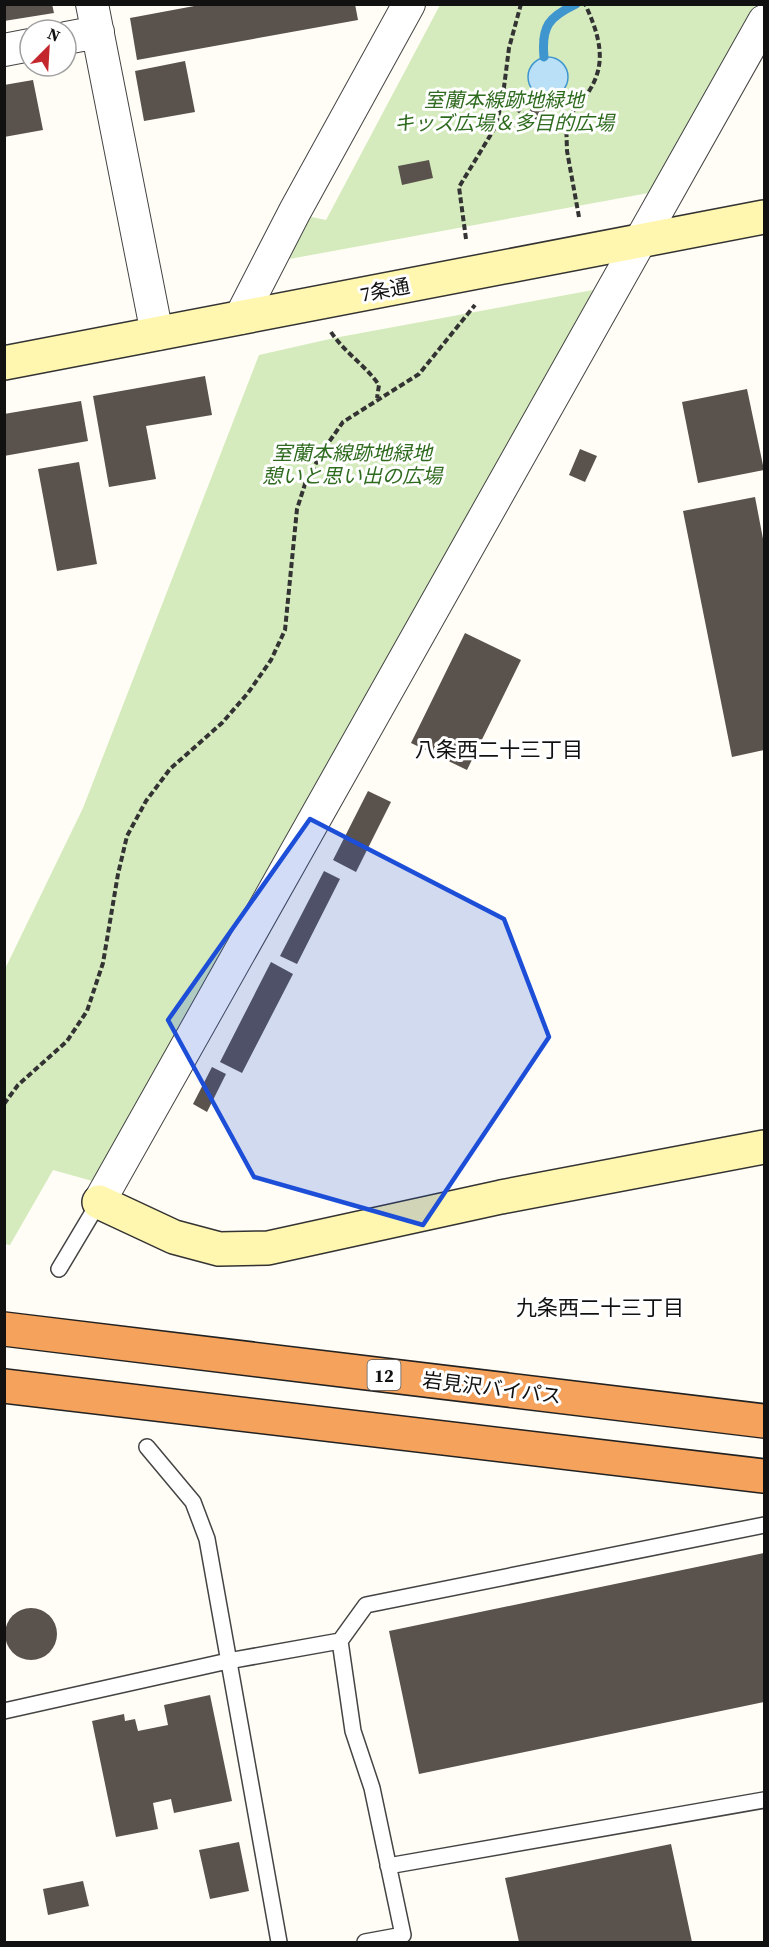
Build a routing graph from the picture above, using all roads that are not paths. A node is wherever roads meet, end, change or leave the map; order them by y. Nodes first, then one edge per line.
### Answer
1 (409, 4) edge
2 (95, 18) edge
3 (765, 21) edge
4 (78, 30) edge
5 (765, 218) edge
6 (641, 242) junction
7 (240, 318) junction
8 (157, 334) junction
9 (4, 363) edge
10 (765, 1147) edge
11 (99, 1202) junction
12 (59, 1269) dead end
13 (4, 1329) edge
14 (4, 1386) edge
15 (765, 1421) edge
16 (147, 1448) dead end
17 (765, 1476) edge
18 (765, 1525) edge
19 (340, 1641) junction
20 (228, 1660) junction
21 (4, 1711) edge
22 (765, 1800) edge
23 (388, 1866) junction
24 (279, 1942) edge
25 (365, 1942) edge

1 - 7 street
2 - 4 street
2 - 8 street
3 - 6 street
5 - 6 street, 7条通
6 - 7 street, 7条通
6 - 11 street
7 - 8 street, 7条通
8 - 9 street, 7条通
10 - 11 street
11 - 12 lane
13 - 15 highway, 岩見沢バイパス / 12
14 - 17 highway
16 - 20 lane
18 - 19 lane
19 - 20 lane
19 - 23 lane
20 - 21 lane
20 - 24 lane
22 - 23 lane
23 - 25 lane

